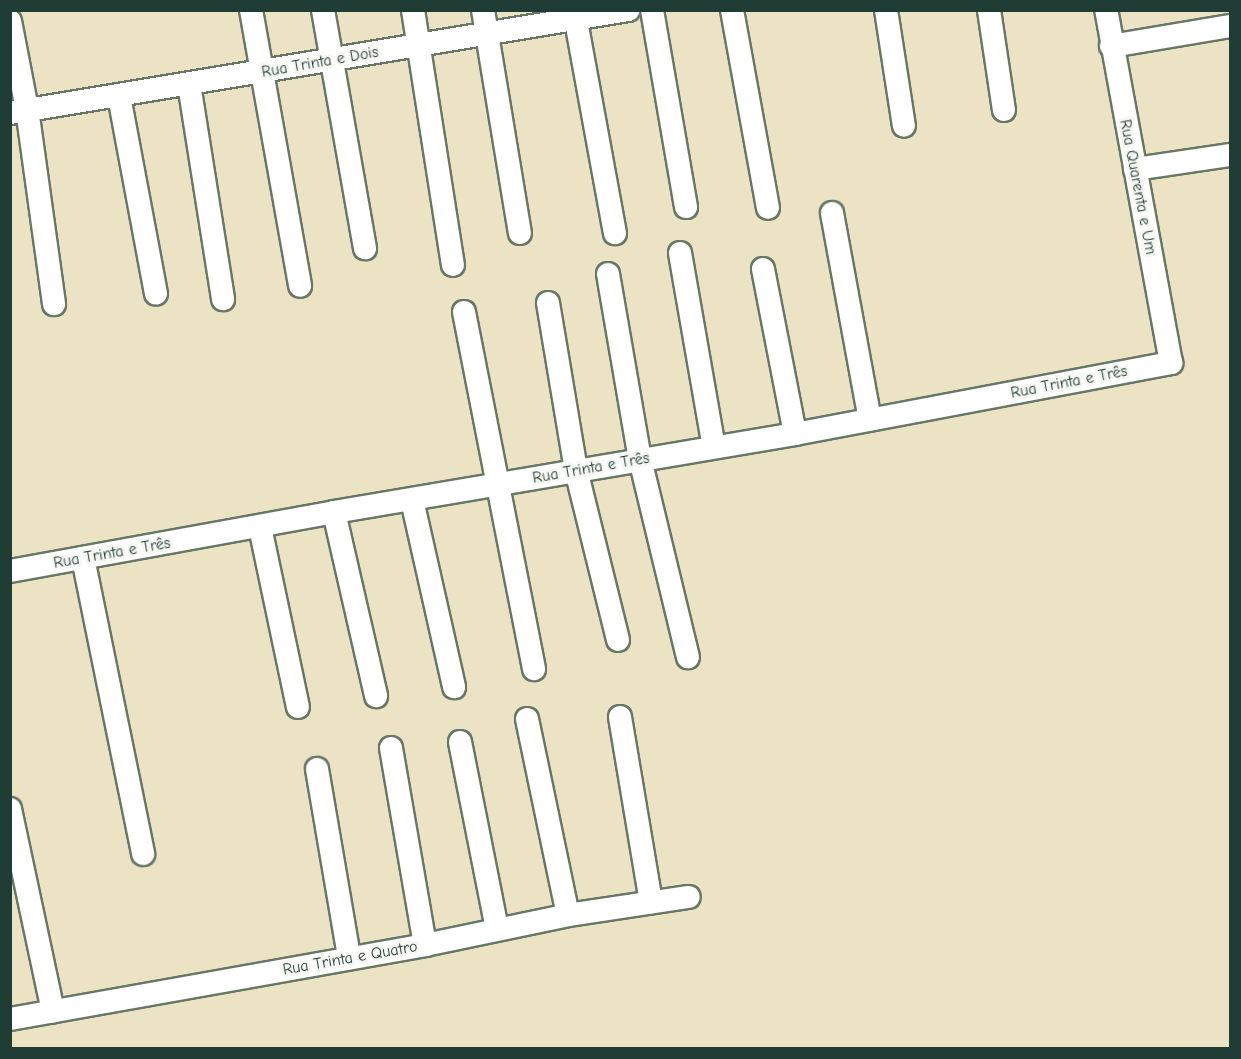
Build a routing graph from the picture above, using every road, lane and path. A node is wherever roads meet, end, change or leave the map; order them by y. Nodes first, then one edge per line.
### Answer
1 (251, 10) edge
2 (323, 10) edge
3 (413, 10) edge
4 (483, 10) edge
5 (628, 10) edge
6 (652, 10) edge
7 (732, 10) edge
8 (886, 10) edge
9 (989, 10) edge
10 (1106, 10) edge
11 (575, 15) edge
12 (10, 21) edge
13 (1230, 26) edge
14 (488, 33) junction
15 (419, 46) junction
16 (1111, 46) junction
17 (333, 60) junction
18 (261, 72) junction
19 (189, 84) junction
20 (119, 96) junction
21 (1004, 110) dead end
22 (19, 111) edge
23 (904, 126) dead end
24 (1230, 155) edge
25 (1135, 169) junction
26 (686, 207) dead end
27 (768, 208) dead end
28 (832, 213) dead end
29 (520, 233) dead end
30 (615, 233) dead end
31 (365, 248) dead end
32 (680, 253) dead end
33 (453, 266) dead end
34 (763, 270) dead end
35 (608, 274) dead end
36 (300, 286) dead end
37 (156, 294) dead end
38 (223, 299) dead end
39 (548, 303) dead end
40 (54, 304) dead end
41 (464, 312) dead end
42 (1171, 363) joint
43 (870, 420) junction
44 (795, 434) junction
45 (714, 447) junction
46 (640, 459) junction
47 (576, 470) junction
48 (498, 486) junction
49 (412, 500) junction
50 (334, 512) junction
51 (260, 527) junction
52 (83, 558) junction
53 (10, 571) edge
54 (618, 640) dead end
55 (688, 657) dead end
56 (534, 669) dead end
57 (454, 687) dead end
58 (376, 696) dead end
59 (298, 707) dead end
60 (620, 717) dead end
61 (527, 719) dead end
62 (460, 742) dead end
63 (391, 748) dead end
64 (317, 769) dead end
65 (10, 809) edge
66 (143, 854) dead end
67 (689, 897) dead end
68 (651, 902) junction
69 (568, 915) junction
70 (497, 929) junction
71 (425, 945) junction
72 (349, 957) junction
73 (53, 1011) junction
74 (10, 1019) edge

1 - 18 street
2 - 17 street
3 - 15 street
4 - 14 street
5 - 11 street, Rua Trinta e Dois
6 - 26 street
7 - 27 street
8 - 23 street
9 - 21 street
10 - 16 street, Rua Quarenta e Um
11 - 14 street, Rua Trinta e Dois
11 - 30 street
12 - 22 street
13 - 16 street
14 - 15 street, Rua Trinta e Dois
14 - 29 street
15 - 17 street, Rua Trinta e Dois
15 - 33 street
16 - 25 street, Rua Quarenta e Um
17 - 18 street, Rua Trinta e Dois
17 - 31 street
18 - 19 street, Rua Trinta e Dois
18 - 36 street
19 - 20 street, Rua Trinta e Dois
19 - 38 street
20 - 22 street, Rua Trinta e Dois
20 - 37 street
22 - 40 street
24 - 25 street
25 - 42 street, Rua Quarenta e Um
28 - 43 street
32 - 45 street
34 - 44 street
35 - 46 street
39 - 47 street
41 - 48 street
42 - 43 street, Rua Trinta e Três
43 - 44 street, Rua Trinta e Três
44 - 45 street, Rua Trinta e Três
45 - 46 street, Rua Trinta e Três
46 - 47 street, Rua Trinta e Três
46 - 55 street
47 - 48 street, Rua Trinta e Três
47 - 54 street
48 - 49 street, Rua Trinta e Três
48 - 56 street
49 - 50 street, Rua Trinta e Três
49 - 57 street
50 - 51 street, Rua Trinta e Três
50 - 58 street
51 - 52 street, Rua Trinta e Três
51 - 59 street
52 - 53 street, Rua Trinta e Três
52 - 66 street
60 - 68 street
61 - 69 street
62 - 70 street
63 - 71 street
64 - 72 street
65 - 73 street
67 - 68 street, Rua Trinta e Quatro
68 - 69 street, Rua Trinta e Quatro
69 - 70 street, Rua Trinta e Quatro
70 - 71 street, Rua Trinta e Quatro
71 - 72 street, Rua Trinta e Quatro
72 - 73 street, Rua Trinta e Quatro
73 - 74 street, Rua Trinta e Quatro

